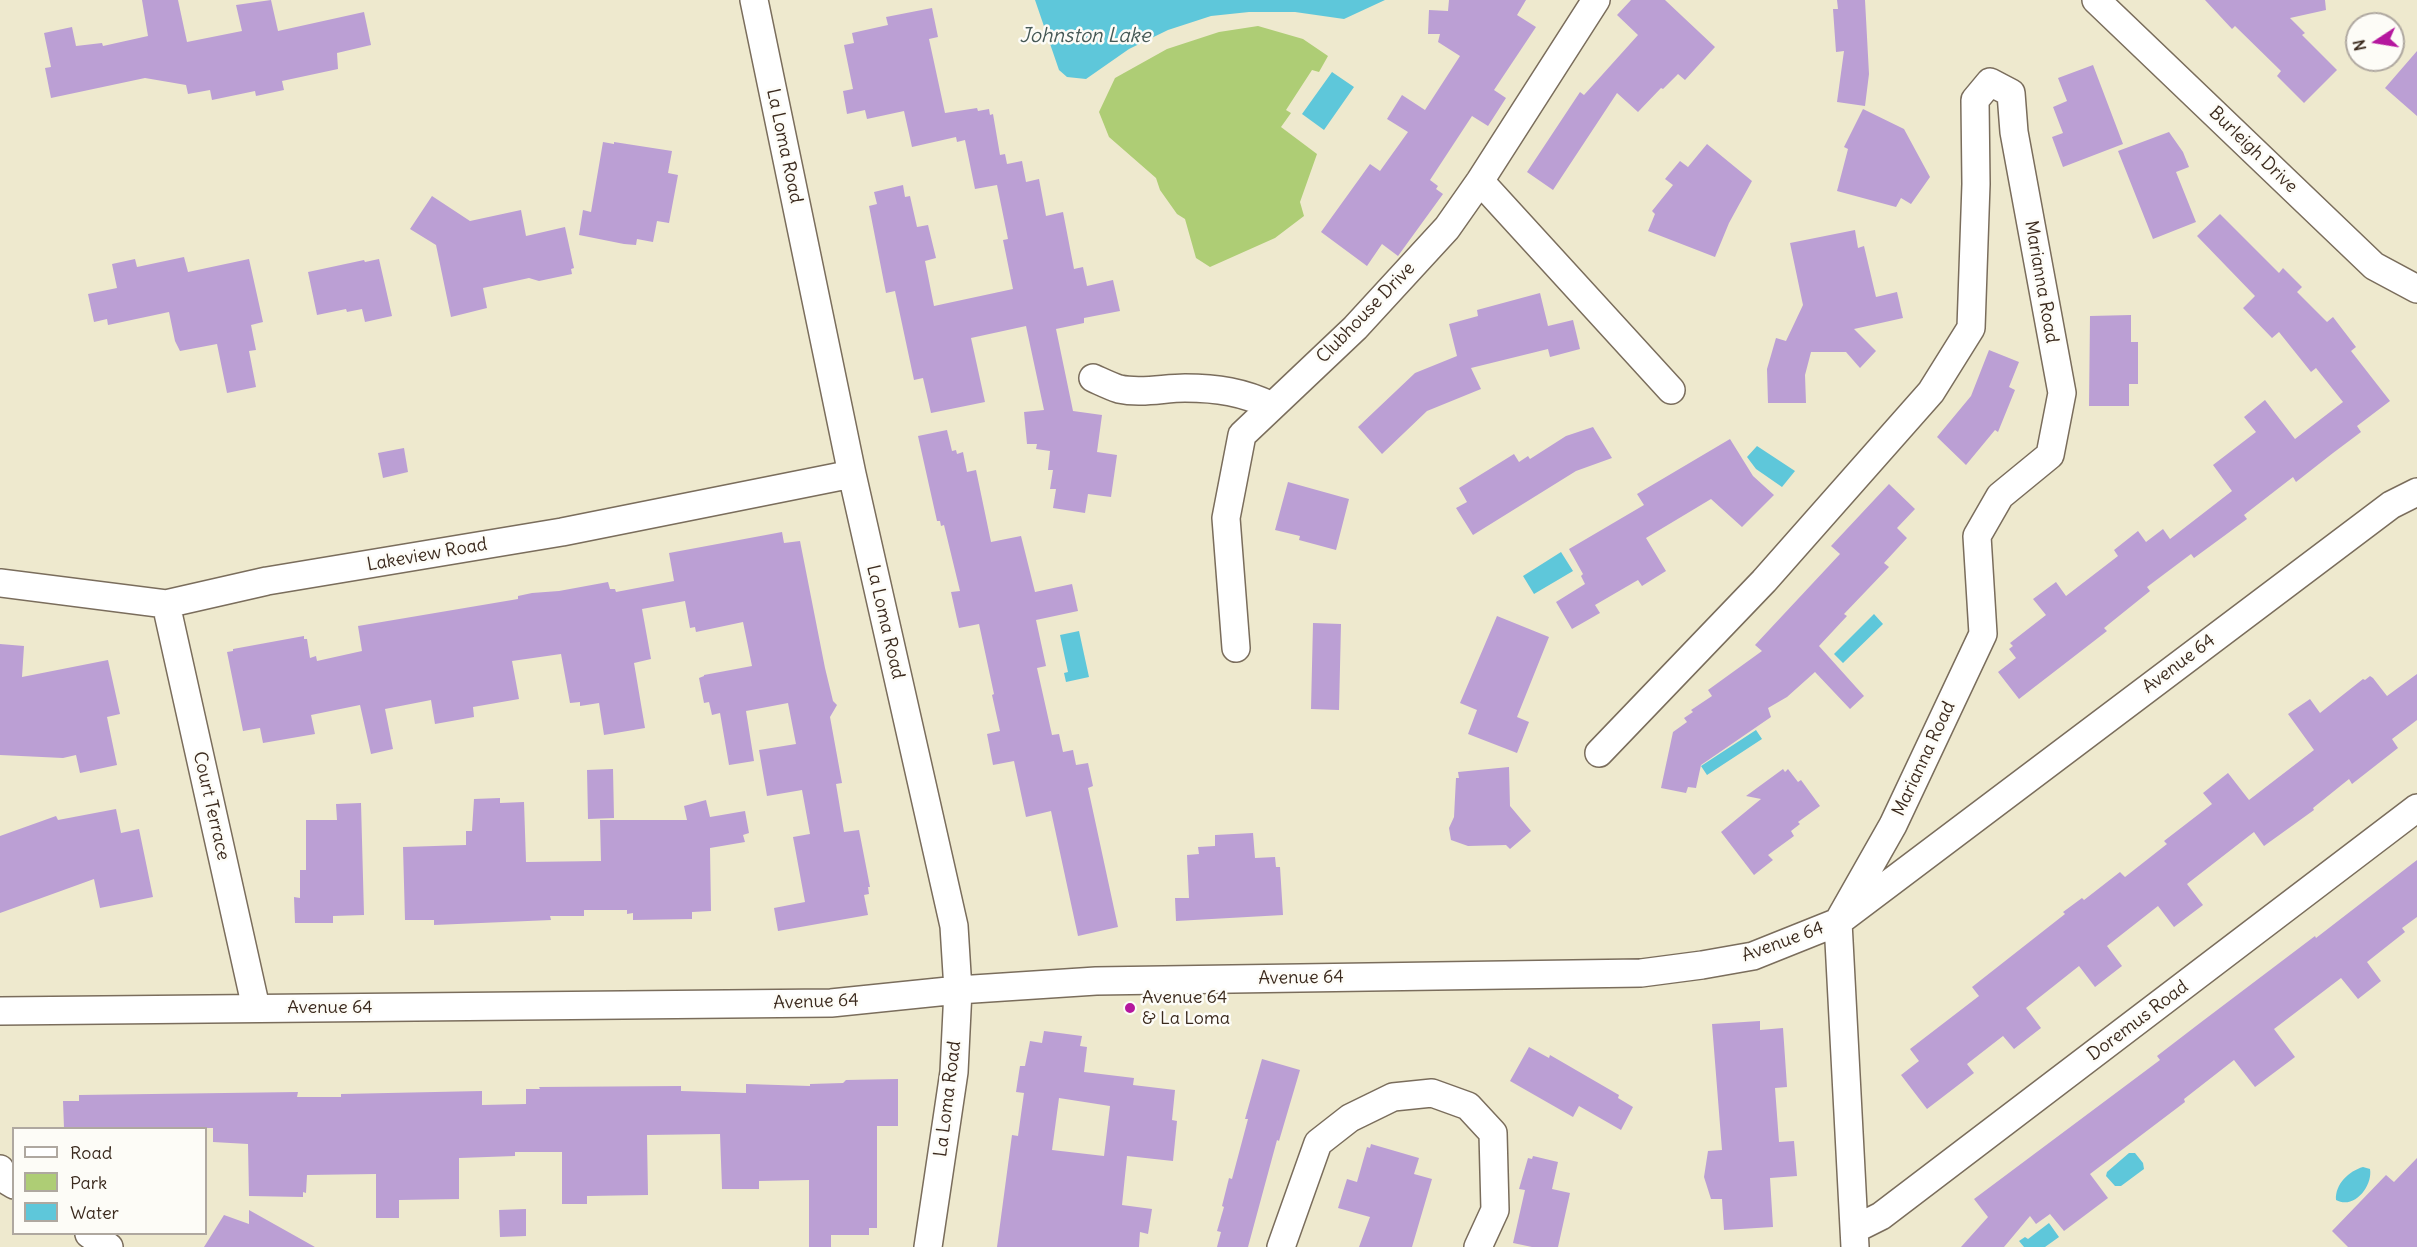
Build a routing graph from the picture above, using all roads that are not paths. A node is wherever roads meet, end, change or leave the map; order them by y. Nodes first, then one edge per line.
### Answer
1 (754, 0) edge
2 (1596, 0) edge
3 (2097, 0) edge
4 (1480, 181) junction
5 (2417, 290) edge
6 (1093, 378) dead end
7 (1671, 390) dead end
8 (1272, 406) junction
9 (852, 474) junction
10 (2417, 492) edge
11 (0, 584) edge
12 (166, 604) junction
13 (1236, 648) dead end
14 (1599, 753) dead end
15 (2417, 808) edge
16 (1838, 922) junction
17 (958, 990) junction
18 (256, 1008) junction
19 (0, 1011) edge
20 (91, 1235) edge
21 (1855, 1238) edge
22 (110, 1247) edge
23 (928, 1247) edge
24 (1281, 1247) edge
25 (1478, 1247) edge

1 - 9 street, La Loma Road
2 - 4 street, Clubhouse Drive
3 - 5 street, Burleigh Drive
4 - 7 street
4 - 8 street, Clubhouse Drive
6 - 8 street
8 - 13 street, Clubhouse Drive
9 - 12 street, Lakeview Road
9 - 17 street, La Loma Road
10 - 16 street, Avenue 64
11 - 12 street, Lakeview Road
12 - 18 street, Court Terrace
14 - 16 street, Marianna Road
15 - 21 street, Doremus Road
16 - 17 street, Avenue 64
16 - 21 street
17 - 18 street, Avenue 64
17 - 23 street, La Loma Road
18 - 19 street, Avenue 64
20 - 22 street
24 - 25 street

